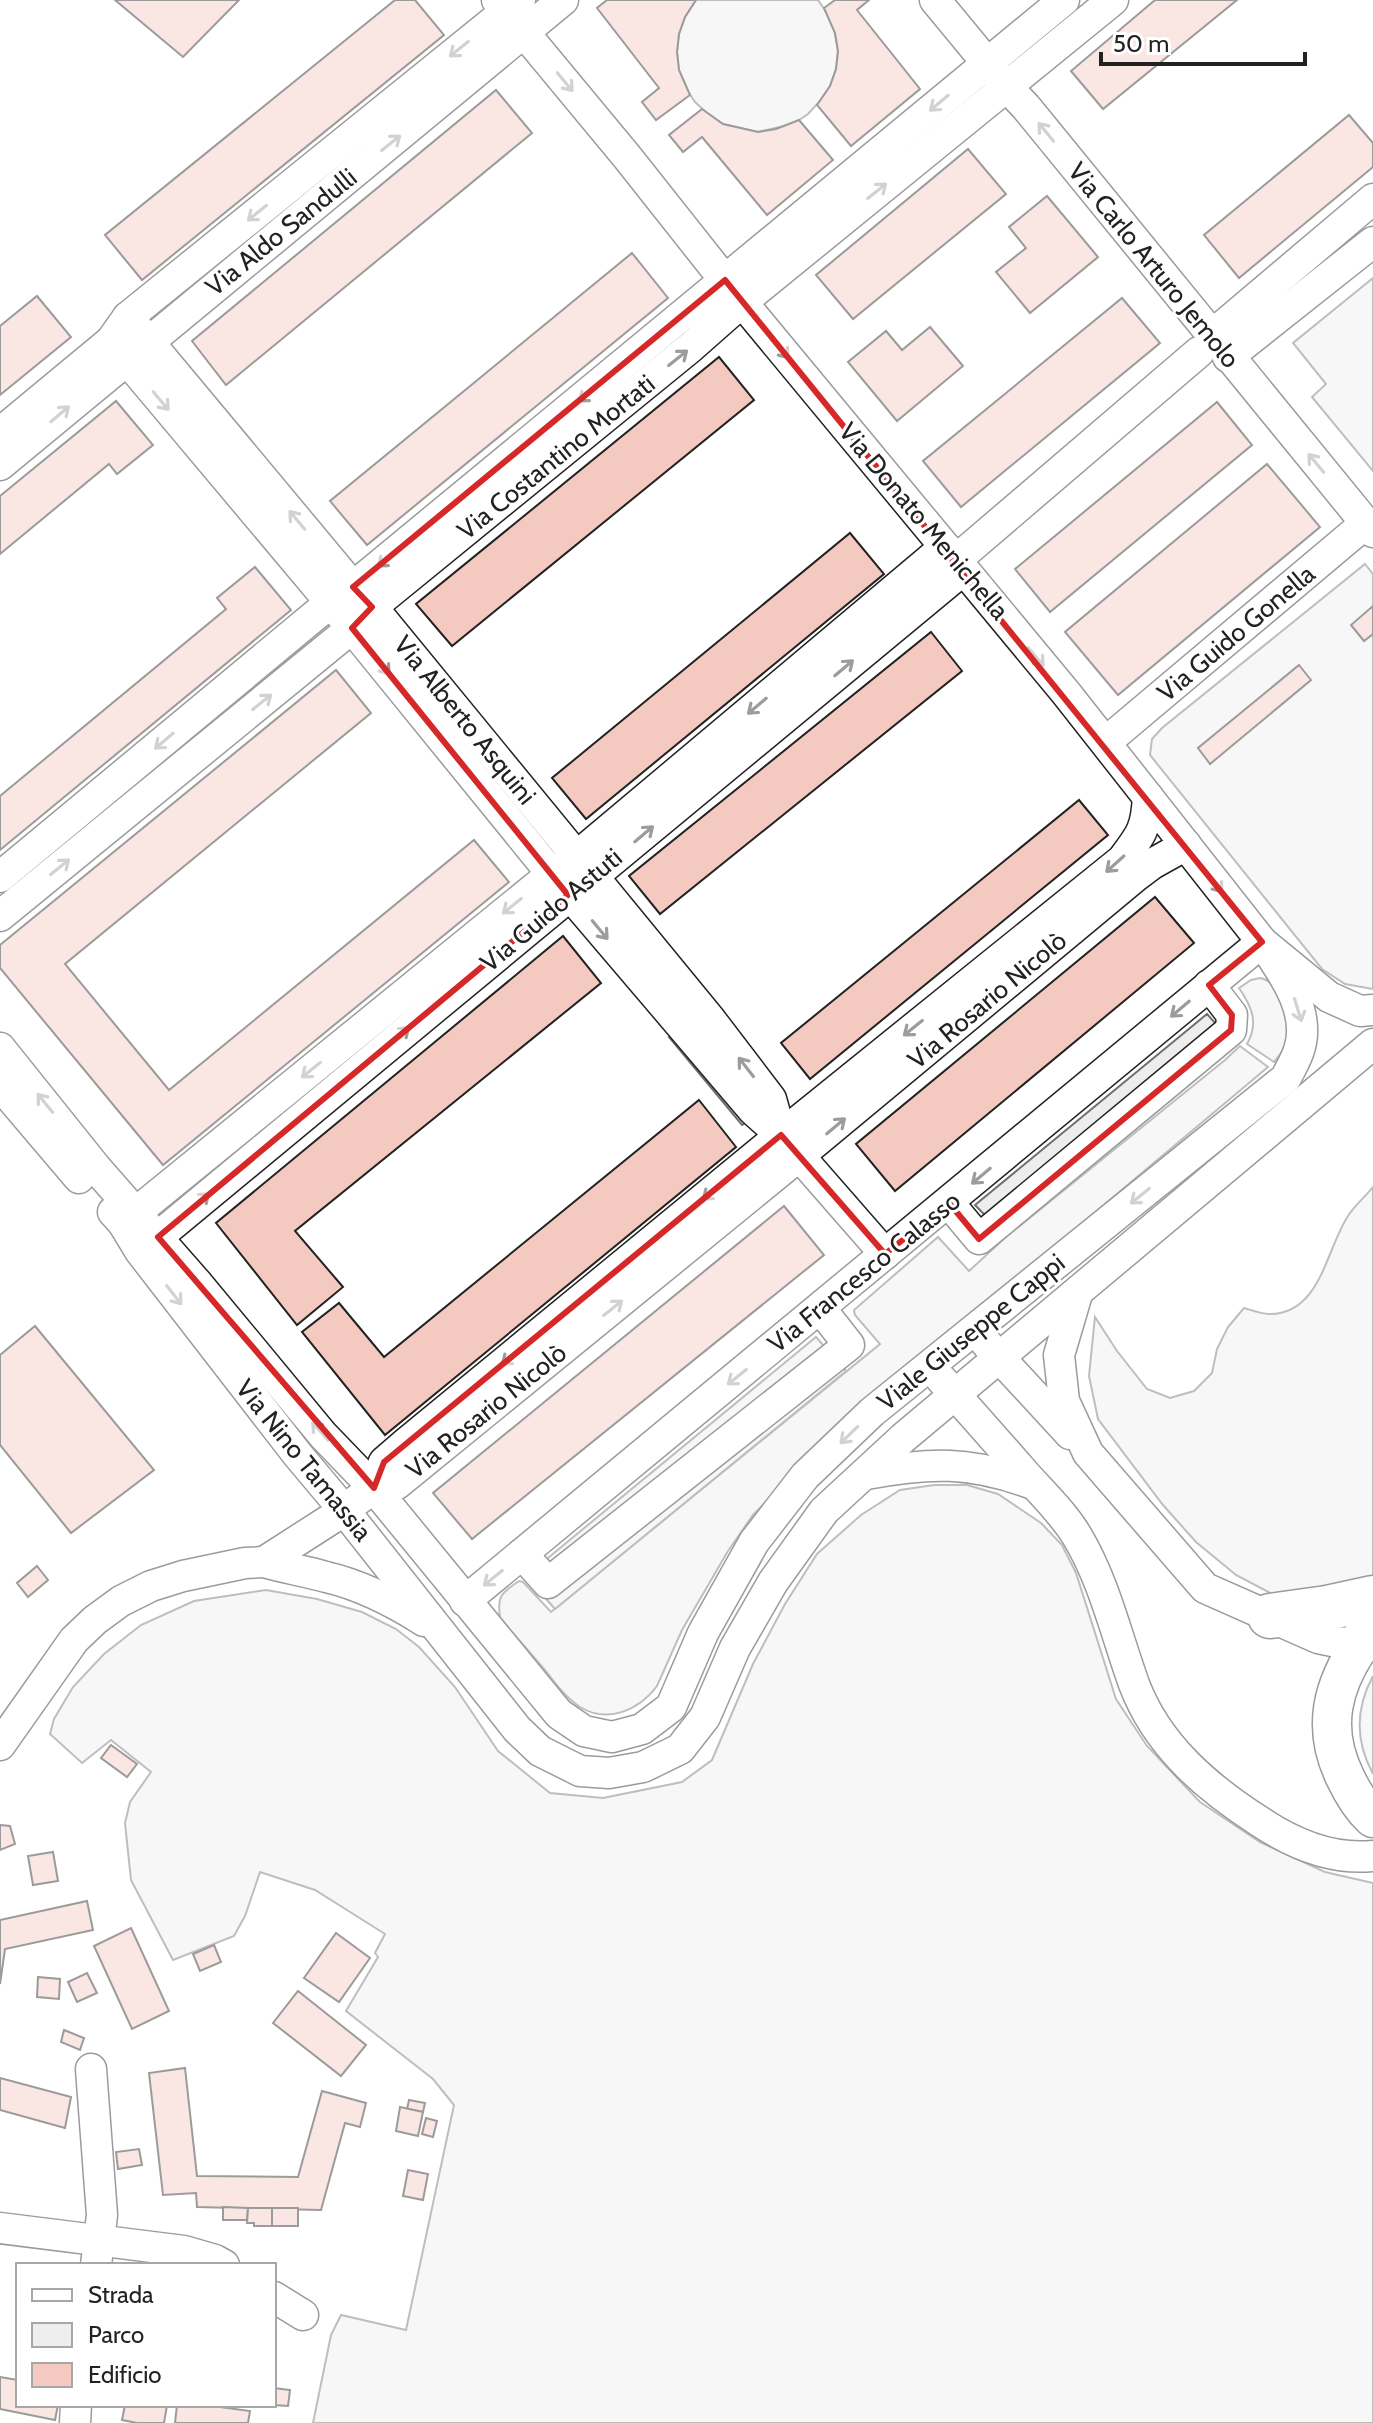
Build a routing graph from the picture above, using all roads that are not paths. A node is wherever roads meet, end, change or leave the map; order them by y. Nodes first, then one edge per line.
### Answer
1 (563, 0) edge
2 (935, 0) edge
3 (1064, 0) edge
4 (1113, 0) edge
5 (512, 11) edge
6 (986, 63) junction
7 (1006, 86) junction
8 (1373, 199) edge
9 (1373, 242) edge
10 (733, 291) junction
11 (128, 340) junction
12 (1213, 348) junction
13 (0, 433) edge
14 (0, 465) edge
15 (1370, 528) edge
16 (955, 559) junction
17 (352, 606) junction
18 (1106, 742) junction
19 (1148, 797) junction
20 (1186, 845) junction
21 (573, 875) junction
22 (0, 877) edge
23 (0, 916) edge
24 (1262, 942) junction
25 (1209, 985) junction
26 (1373, 1010) edge
27 (1373, 1044) edge
28 (0, 1048) edge
29 (0, 1085) edge
30 (790, 1145) junction
31 (949, 1203) junction
32 (130, 1218) junction
33 (149, 1244) junction
34 (885, 1254) junction
35 (1077, 1294) junction
36 (820, 1308) junction
37 (974, 1329) junction
38 (1000, 1358) junction
39 (929, 1366) junction
40 (955, 1394) junction
41 (1088, 1453) junction
42 (866, 1474) junction
43 (1035, 1485) junction
44 (374, 1488) junction
45 (344, 1510) junction
46 (522, 1554) junction
47 (264, 1562) junction
48 (1373, 1598) edge
49 (465, 1601) junction
50 (1270, 1616) junction
51 (439, 1631) junction
52 (1369, 1637) edge
53 (612, 1737) joint
54 (0, 1745) edge
55 (643, 1767) joint
56 (1373, 1818) edge
57 (1373, 1856) edge
58 (91, 2069) dead end
59 (0, 2228) edge
60 (98, 2252) edge
61 (220, 2263) edge
62 (276, 2298) edge
63 (303, 2315) dead end

1 - 5 street, Via Aldo Sandulli
2 - 6 street, Via Carlo Arturo Jemolo
3 - 6 street, Via Costantino Mortati
4 - 7 street, Via Costantino Mortati
5 -> 10 street, Via Donato Menichella
5 - 11 street, Via Aldo Sandulli
6 - 7 street, Via Carlo Arturo Jemolo
6 -> 10 street, Via Costantino Mortati
10 -> 7 street, Via Costantino Mortati
12 -> 7 street, Via Carlo Arturo Jemolo
8 - 12 street
9 - 12 street
10 -> 16 street, Via Donato Menichella
10 - 17 street, Via Costantino Mortati
11 - 13 street, Via Aldo Sandulli
14 -> 11 street, Via Aldo Sandulli
11 - 17 street, Via Alberto Asquini
15 -> 12 street, Via Carlo Arturo Jemolo
12 - 16 street, Via Guido Astuti
15 - 18 street, Via Guido Gonella
16 -> 18 street, Via Donato Menichella
16 - 21 street, Via Guido Astuti
17 - 21 street, Via Alberto Asquini
17 -> 22 street, Via Costantino Mortati
23 -> 17 street, Via Costantino Mortati
18 - 19 street, Via Donato Menichella
19 - 20 street, Via Donato Menichella
19 -> 30 street, Via Rosario Nicolò
20 -> 24 street, Via Donato Menichella
30 -> 20 street, Via Rosario Nicolò
21 - 30 street, Via Alberto Asquini
21 -> 32 street, Via Guido Astuti
33 -> 21 street, Via Guido Astuti
24 - 25 street, Via Francesco Calasso
24 - 26 street, Via Donato Menichella
24 -> 37 street, Viale Giuseppe Cappi
25 -> 31 street, Via Francesco Calasso
25 - 31 street
27 - 35 street, Viale Giuseppe Cappi
32 -> 28 street, Via Nino Tamassia
29 - 32 street, Via Nino Tamassia
30 - 34 street, Via Alberto Asquini
30 - 44 street, Via Rosario Nicolò
31 - 34 street, Via Francesco Calasso
32 - 33 street, Via Nino Tamassia
44 -> 33 street, Via Nino Tamassia
33 -> 45 street, Via Nino Tamassia
34 - 36 street, Via Francesco Calasso
35 - 38 street, Viale Giuseppe Cappi
35 - 41 street
36 -> 46 street, Via Francesco Calasso
36 - 46 street
37 - 38 street
37 - 39 street, Viale Giuseppe Cappi
38 - 40 street, Viale Giuseppe Cappi
38 - 41 street
39 - 40 street
39 -> 53 street, Viale Giuseppe Cappi
40 - 42 street, Viale Giuseppe Cappi
40 - 43 street
41 - 50 street
42 - 43 street
42 - 55 street, Viale Giuseppe Cappi
43 - 57 street
44 - 45 street
44 - 49 street, Via Nino Tamassia
45 - 47 street
45 - 51 street, Via Nino Tamassia
46 -> 49 street, Via Francesco Calasso
47 - 51 street
47 - 54 street
48 - 50 highway
49 - 53 street, Via Nino Tamassia
50 - 52 street
51 - 55 street, Via Nino Tamassia
52 - 56 main road
58 - 60 street
59 - 60 street
60 - 61 street
62 - 63 street

